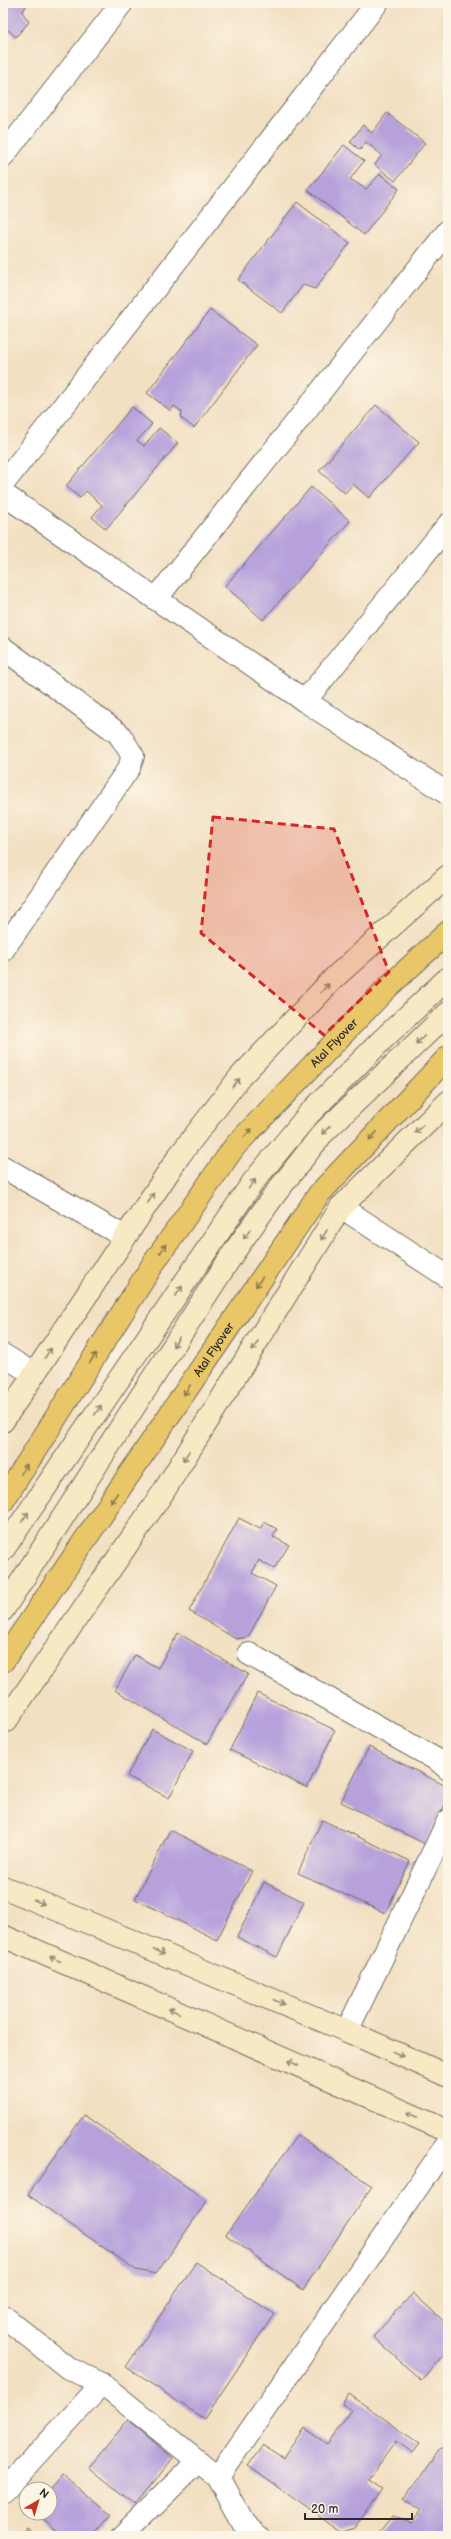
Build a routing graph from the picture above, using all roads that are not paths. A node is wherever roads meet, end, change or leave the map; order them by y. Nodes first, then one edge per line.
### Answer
1 (122, 3) edge
2 (377, 3) edge
3 (3, 156) edge
4 (448, 231) edge
5 (3, 484) edge
6 (3, 494) edge
7 (448, 525) edge
8 (156, 599) junction
9 (3, 648) edge
10 (305, 701) junction
11 (448, 794) edge
12 (448, 876) edge
13 (448, 932) edge
14 (3, 950) edge
15 (448, 978) edge
16 (448, 1013) edge
17 (448, 1057) edge
18 (448, 1102) edge
19 (3, 1167) edge
20 (341, 1207) junction
21 (125, 1237) junction
22 (448, 1277) edge
23 (3, 1355) edge
24 (34, 1374) junction
25 (3, 1421) edge
26 (3, 1501) edge
27 (3, 1550) edge
28 (3, 1610) edge
29 (249, 1654) dead end
30 (6, 1656) edge
31 (3, 1722) edge
32 (448, 1769) edge
33 (448, 1821) edge
34 (3, 1887) edge
35 (3, 1936) edge
36 (347, 2031) junction
37 (448, 2076) edge
38 (448, 2131) edge
39 (448, 2143) edge
40 (3, 2316) edge
41 (102, 2384) junction
42 (197, 2462) junction
43 (218, 2477) junction
44 (3, 2492) edge
45 (245, 2532) edge
46 (122, 2536) edge

1 - 3 street
2 - 5 street
4 - 8 street
6 - 8 street
7 - 10 street
8 - 10 street
9 - 14 street
10 - 11 street
21 -> 12 street
26 -> 13 main road, Atal Flyover
27 -> 15 street
16 -> 28 street
17 -> 30 main road, Atal Flyover
18 -> 20 street
19 - 21 street
20 - 22 street
20 -> 31 street
24 -> 21 street
23 - 24 street
24 - 25 street
29 - 32 street
33 - 36 street
34 -> 36 street
38 -> 35 street
36 -> 37 street
39 - 43 street
40 - 41 street
41 - 42 street
41 - 44 street
42 - 43 street
42 - 46 street
43 - 45 street

